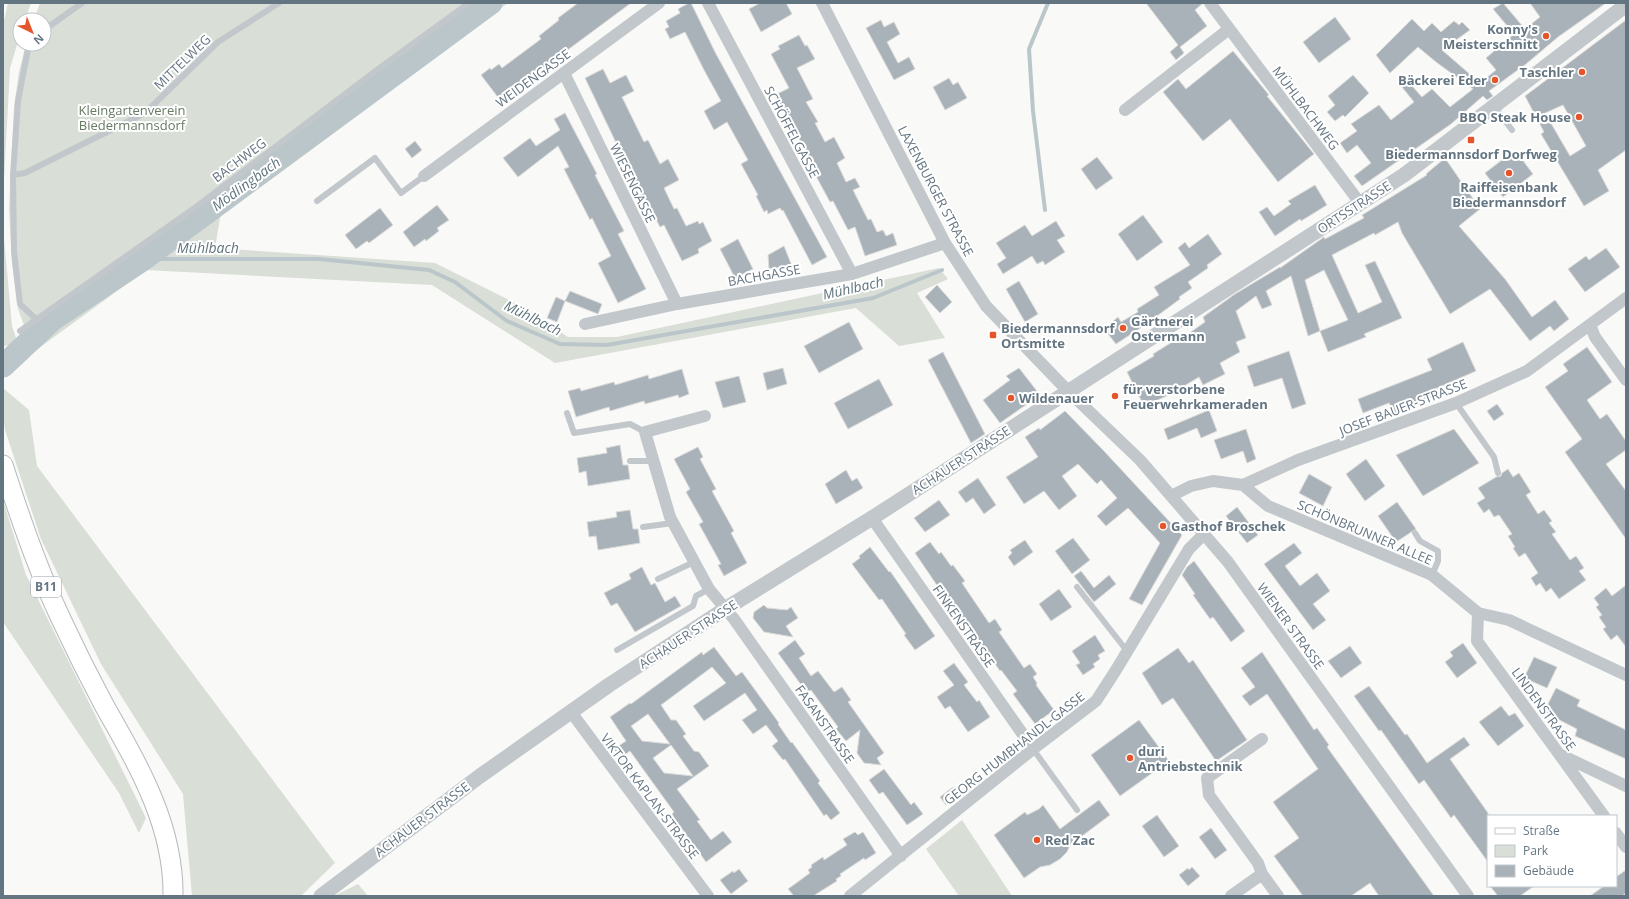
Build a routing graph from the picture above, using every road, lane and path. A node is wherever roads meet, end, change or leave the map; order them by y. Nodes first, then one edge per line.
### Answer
1 (82, 3) edge
2 (279, 3) edge
3 (469, 3) edge
4 (659, 3) edge
5 (708, 3) edge
6 (822, 3) edge
7 (1210, 3) edge
8 (1626, 5) edge
9 (52, 24) edge
10 (1229, 29) junction
11 (27, 52) edge
12 (564, 73) junction
13 (1494, 106) junction
14 (1125, 110) dead end
15 (1512, 130) dead end
16 (13, 175) junction
17 (424, 176) joint
18 (317, 201) dead end
19 (1360, 203) junction
20 (945, 243) junction
21 (852, 274) junction
22 (1626, 298) edge
23 (677, 304) junction
24 (37, 320) junction
25 (585, 324) dead end
26 (1590, 325) junction
27 (20, 331) dead end
28 (1626, 380) edge
29 (1068, 391) junction
30 (1456, 403) junction
31 (567, 413) dead end
32 (705, 416) dead end
33 (645, 432) junction
34 (630, 461) dead end
35 (653, 461) junction
36 (3, 465) edge
37 (1498, 473) dead end
38 (1243, 485) junction
39 (1171, 496) junction
40 (872, 518) junction
41 (673, 523) junction
42 (643, 527) dead end
43 (1415, 533) dead end
44 (1204, 534) junction
45 (694, 562) junction
46 (1432, 575) junction
47 (658, 579) dead end
48 (1077, 587) dead end
49 (708, 590) junction
50 (725, 609) junction
51 (1478, 613) junction
52 (617, 650) dead end
53 (1127, 651) junction
54 (1626, 674) edge
55 (571, 712) junction
56 (1262, 740) dead end
57 (1033, 749) junction
58 (1560, 754) junction
59 (1626, 786) edge
60 (1077, 810) dead end
61 (1603, 815) edge
62 (1617, 834) edge
63 (1626, 847) edge
64 (901, 856) junction
65 (1262, 874) junction
66 (173, 896) edge
67 (321, 896) edge
68 (708, 896) edge
69 (850, 896) edge
70 (1231, 896) edge
71 (1278, 896) edge
72 (1468, 896) edge

1 - 9 lane
2 - 16 lane, MITTELWEG
3 - 24 lane, BACHWEG
4 - 12 street, WEIDENGASSE
5 - 21 street, SCHÖFFELGASSE
6 - 20 street, LAXENBURGER STRASSE
7 - 10 street, MÜHLBACHWEG
8 - 13 street, ORTSSTRASSE
10 - 14 street
10 - 19 street, MÜHLBACHWEG
11 - 16 lane
12 - 17 street, WEIDENGASSE
12 - 23 street, WIESENGASSE
13 - 15 lane
13 - 19 street, ORTSSTRASSE
16 - 24 lane
17 - 18 lane
19 - 29 street, ORTSSTRASSE
20 - 21 street, BACHGASSE
20 - 29 street, LAXENBURGER STRASSE
21 - 23 street, BACHGASSE
22 - 26 street, JOSEF BAUER-STRASSE
23 - 25 street, BACHGASSE
24 - 27 lane, BACHWEG
26 - 28 street
26 - 30 street, JOSEF BAUER-STRASSE
29 - 39 street, WIENER STRASSE
29 - 40 street, ACHAUER STRASSE
30 - 37 lane
30 - 38 street, JOSEF BAUER-STRASSE
31 - 33 lane
32 - 33 street
33 - 35 street, FASANSTRASSE
34 - 35 lane
35 - 41 street, FASANSTRASSE
36 - 66 main road, B11
38 - 39 street
38 - 46 street, SCHÖNBRUNNER ALLEE
39 - 44 street, WIENER STRASSE
40 - 50 street, ACHAUER STRASSE
40 - 57 street, FINKENSTRASSE
41 - 42 lane
41 - 45 street, FASANSTRASSE
43 - 46 lane
44 - 53 street, GEORG HUMBHANDL-GASSE
44 - 72 street, WIENER STRASSE
45 - 47 lane
45 - 49 street, FASANSTRASSE
46 - 51 street, SCHÖNBRUNNER ALLEE
48 - 53 lane
49 - 50 street, FASANSTRASSE
49 - 52 lane
50 - 55 street, ACHAUER STRASSE
50 - 64 street, FASANSTRASSE
51 - 54 street, SCHÖNBRUNNER ALLEE
51 - 58 street, LINDENSTRASSE
53 - 57 street, GEORG HUMBHANDL-GASSE
55 - 67 street, ACHAUER STRASSE
55 - 68 street, VIKTOR KAPLAN-STRASSE
56 - 65 street
57 - 60 lane
57 - 64 street, GEORG HUMBHANDL-GASSE
58 - 59 street
58 - 61 street, LINDENSTRASSE
62 - 63 street
64 - 69 street, GEORG HUMBHANDL-GASSE
65 - 70 street
65 - 71 street

